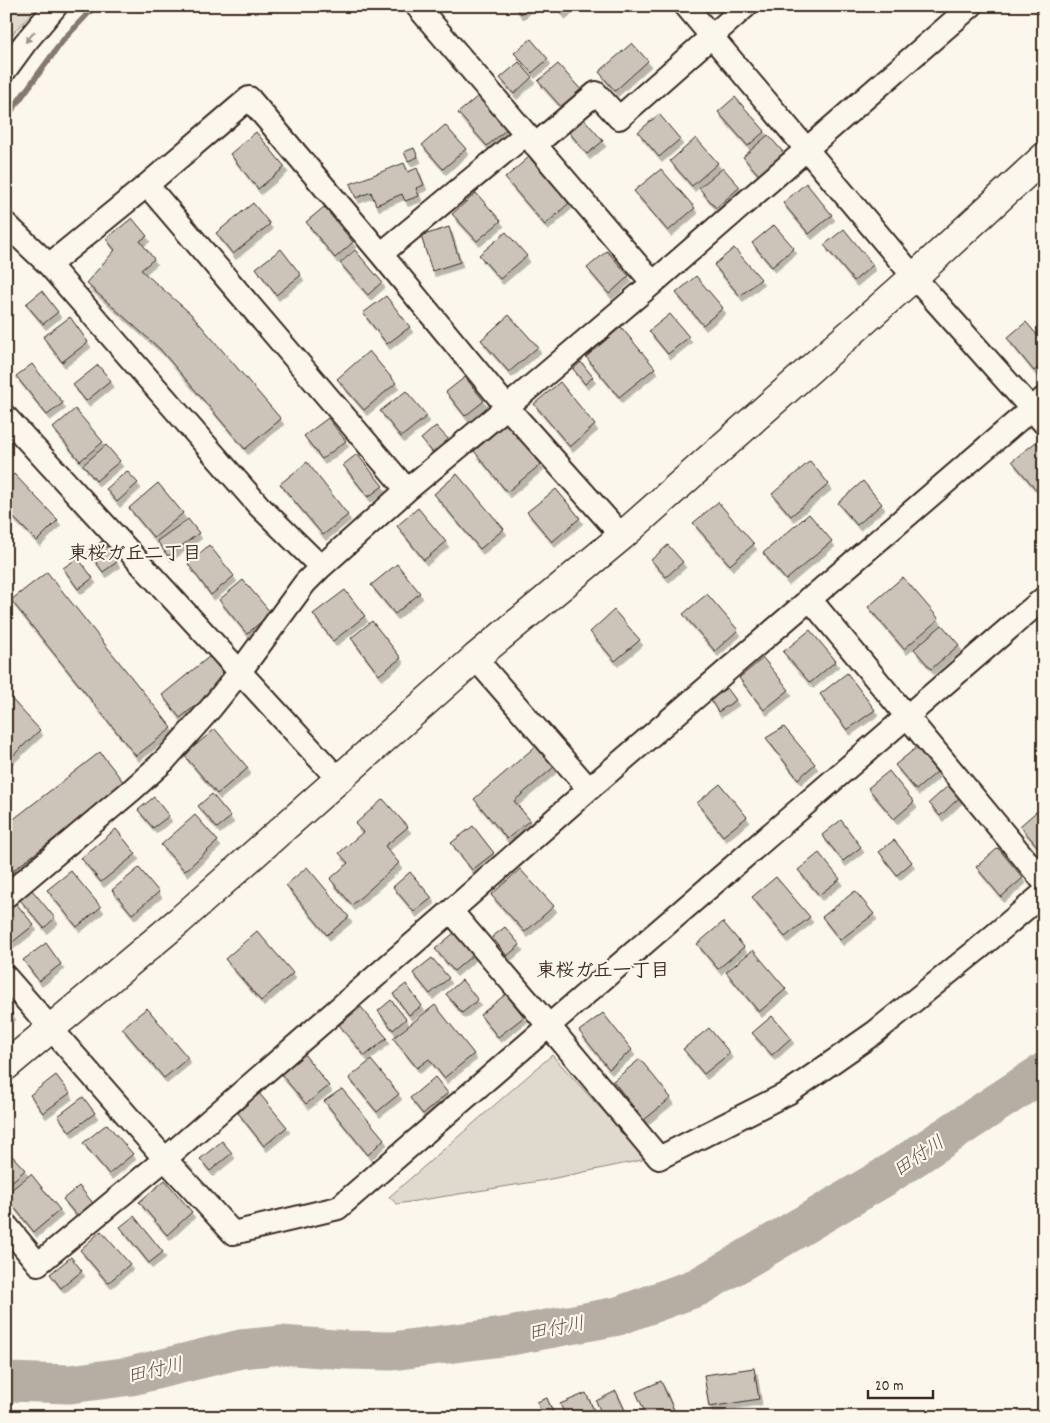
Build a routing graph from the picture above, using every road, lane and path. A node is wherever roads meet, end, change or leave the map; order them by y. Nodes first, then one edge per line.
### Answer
1 (56, 6) edge
2 (417, 6) edge
3 (686, 6) edge
4 (746, 6) edge
5 (971, 6) edge
6 (712, 36) junction
7 (6, 69) edge
8 (531, 139) junction
9 (805, 149) junction
10 (1044, 158) edge
11 (147, 185) junction
12 (6, 224) edge
13 (381, 254) junction
14 (49, 265) junction
15 (914, 277) junction
16 (653, 283) junction
17 (507, 408) junction
18 (1040, 410) edge
19 (6, 417) edge
20 (408, 490) junction
21 (622, 536) junction
22 (321, 567) junction
23 (809, 598) junction
24 (1044, 598) edge
25 (475, 658) junction
26 (239, 673) junction
27 (907, 716) junction
28 (339, 780) junction
29 (589, 789) junction
30 (1044, 882) edge
31 (1044, 893) edge
32 (6, 896) edge
33 (451, 911) junction
34 (6, 977) edge
35 (550, 1026) junction
36 (51, 1029) junction
37 (6, 1066) edge
38 (165, 1159) junction
39 (6, 1225) edge

1 -> 7 street
2 - 8 street
3 - 6 street
4 - 6 street
5 - 9 street
6 - 8 street
6 - 9 street
8 - 13 street
8 - 16 street
9 - 15 street
9 - 16 street
10 - 15 street
11 - 13 street
11 - 14 street
11 - 20 street
12 - 14 street
13 - 17 street
14 - 22 street
15 - 18 street
15 - 21 street
16 - 17 street
17 - 20 street
17 - 21 street
18 - 23 street
19 - 26 street
20 - 22 street
21 - 25 street
22 - 26 street
23 - 27 street
23 - 29 street
24 - 27 street
25 - 28 street
25 - 29 street
26 - 28 street
26 - 32 street
27 - 30 street
27 - 35 street
28 - 36 street
29 - 33 street
31 - 35 street
33 - 35 street
33 - 38 street
34 - 36 street
35 - 38 street
36 - 37 street
36 - 38 street
38 - 39 street

